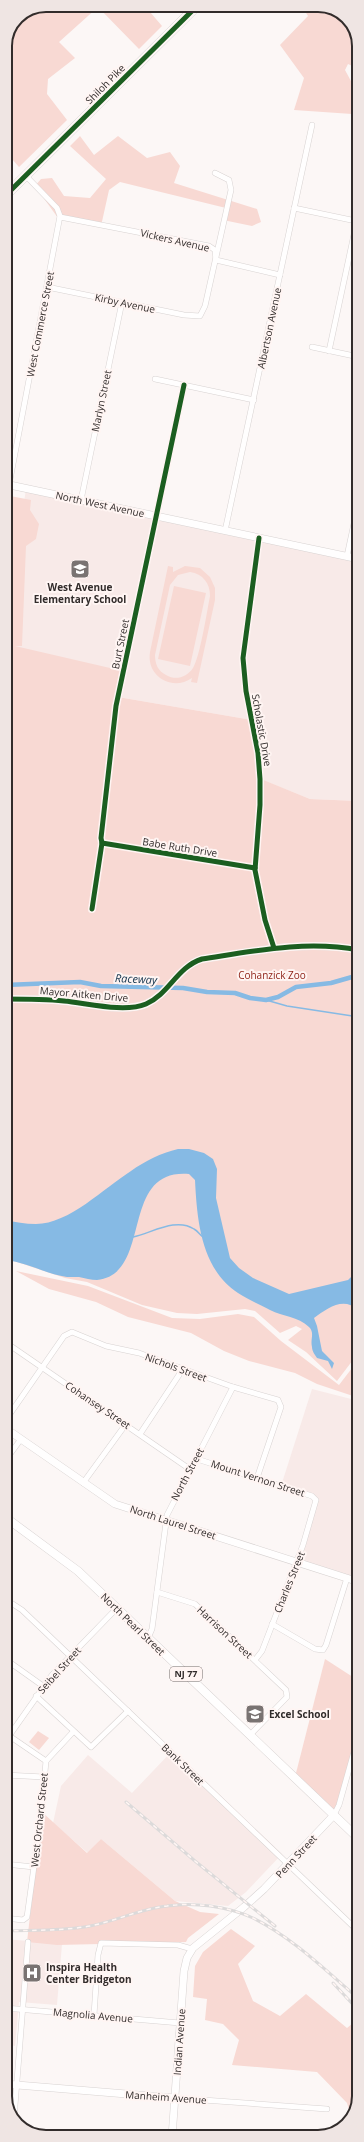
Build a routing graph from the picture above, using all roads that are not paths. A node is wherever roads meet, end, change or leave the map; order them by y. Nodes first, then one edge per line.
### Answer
1 (191, 12) edge
2 (312, 125) dead end
3 (214, 173) dead end
4 (26, 176) junction
5 (12, 189) edge
6 (294, 208) junction
7 (60, 217) junction
8 (352, 220) edge
9 (352, 240) edge
10 (216, 260) junction
11 (280, 274) junction
12 (47, 287) junction
13 (122, 302) junction
14 (312, 347) dead end
15 (329, 351) junction
16 (352, 356) edge
17 (155, 379) dead end
18 (184, 385) junction
19 (254, 400) junction
20 (12, 460) edge
21 (12, 486) edge
22 (81, 500) junction
23 (156, 516) junction
24 (225, 531) junction
25 (352, 533) edge
26 (259, 538) junction
27 (347, 556) junction
28 (352, 557) edge
29 (102, 843) junction
30 (255, 868) junction
31 (92, 909) dead end
32 (274, 948) junction
33 (352, 949) edge
34 (12, 999) edge
35 (12, 1347) edge
36 (42, 1367) junction
37 (181, 1369) junction
38 (233, 1387) junction
39 (12, 1411) edge
40 (126, 1424) junction
41 (12, 1433) edge
42 (140, 1434) junction
43 (21, 1439) junction
44 (12, 1451) edge
45 (197, 1459) junction
46 (191, 1470) junction
47 (257, 1478) junction
48 (83, 1483) junction
49 (316, 1501) joint
50 (166, 1520) junction
51 (12, 1522) edge
52 (297, 1562) junction
53 (347, 1578) junction
54 (352, 1580) edge
55 (157, 1592) junction
56 (12, 1604) edge
57 (117, 1608) junction
58 (272, 1624) junction
59 (148, 1638) junction
60 (71, 1656) junction
61 (255, 1660) junction
62 (12, 1664) edge
63 (43, 1686) junction
64 (36, 1696) junction
65 (128, 1711) junction
66 (12, 1728) edge
67 (73, 1732) junction
68 (250, 1735) junction
69 (12, 1738) edge
70 (46, 1761) junction
71 (352, 1764) edge
72 (12, 1775) edge
73 (44, 1777) junction
74 (334, 1815) junction
75 (352, 1832) edge
76 (288, 1864) junction
77 (12, 1865) edge
78 (34, 1867) junction
79 (12, 1918) edge
80 (352, 1925) edge
81 (28, 1942) dead end
82 (192, 1949) junction
83 (12, 2008) edge
84 (23, 2009) junction
85 (94, 2015) junction
86 (180, 2023) junction
87 (12, 2085) edge
88 (16, 2085) junction
89 (175, 2098) junction
90 (15, 2108) edge
91 (327, 2109) dead end
92 (173, 2130) edge

1 - 4 highway, Shiloh Pike
2 - 6 street, Albertson Avenue
3 - 10 street
4 - 5 highway, Shiloh Pike
4 - 7 street
6 - 8 street
6 - 11 street, Albertson Avenue
7 - 10 street, Vickers Avenue
7 - 12 street, West Commerce Street
9 - 15 street
10 - 11 street, Vickers Avenue
10 - 13 street, Kirby Avenue
11 - 19 street, Albertson Avenue
12 - 13 street, Kirby Avenue
12 - 20 street, West Commerce Street
13 - 22 street, Marlyn Street
14 - 15 street
15 - 16 street
17 - 18 street
18 - 19 street
18 - 23 street, Burt Street
19 - 24 street, Albertson Avenue
21 - 22 street, North West Avenue
22 - 23 street, North West Avenue
23 - 24 street, North West Avenue
23 - 29 street, Burt Street
24 - 26 street, North West Avenue
25 - 27 street
26 - 27 street, North West Avenue
26 - 30 street, Scholastic Drive
27 - 28 street, North West Avenue
29 - 30 street, Babe Ruth Drive
29 - 31 street, Burt Street
30 - 32 street, Scholastic Drive
32 - 33 street, Mayor Aitken Drive
32 - 34 street, Mayor Aitken Drive
35 - 36 street, Cohansey Street
36 - 37 street, Nichols Street
36 - 39 street
36 - 40 street, Cohansey Street
37 - 38 street, Nichols Street
37 - 42 street
38 - 45 street, North Street
38 - 47 street, Nichols Street
40 - 42 street, Cohansey Street
40 - 48 street
41 - 43 street, North Laurel Street
42 - 46 street, Cohansey Street
43 - 44 street
43 - 48 street, North Laurel Street
45 - 46 street, North Street
45 - 47 street, Mount Vernon Street
46 - 50 street, North Street
47 - 49 street, Mount Vernon Street
48 - 50 street, North Laurel Street
49 - 52 street, Charles Street
50 - 52 street, North Laurel Street
50 - 55 street, North Street
51 - 57 main road, North Pearl Street / NJ 77
52 - 53 street, North Laurel Street
52 - 58 street, Charles Street
53 - 54 street, North Laurel Street
53 - 58 street
55 - 59 street, North Street
55 - 61 street, Harrison Street
56 - 60 street, Bank Street
57 - 59 main road, North Pearl Street / NJ 77
57 - 60 street, Seibel Street
58 - 61 street, Charles Street
59 - 68 main road, North Pearl Street / NJ 77
60 - 63 street, Seibel Street
60 - 65 street, Bank Street
61 - 68 street, Harrison Street
62 - 63 street
63 - 64 street, Seibel Street
64 - 66 street, Seibel Street
64 - 67 street
65 - 67 street
65 - 76 street, Bank Street
67 - 70 street, West Orchard Street
68 - 74 main road, North Pearl Street / NJ 77
69 - 70 street
70 - 73 street, West Orchard Street
71 - 74 street, Penn Street
72 - 73 street
73 - 78 street, West Orchard Street
74 - 75 main road, North Pearl Street / NJ 77
74 - 76 street, Penn Street
76 - 80 street, Bank Street
76 - 82 street, Penn Street
77 - 78 street
78 - 79 street, West Orchard Street
81 - 84 street
82 - 85 street
82 - 86 street, Indian Avenue
83 - 84 street, Magnolia Avenue
84 - 85 street, Magnolia Avenue
84 - 88 street
85 - 86 street, Magnolia Avenue
86 - 89 street, Indian Avenue
87 - 88 street, Manheim Avenue
88 - 89 street, Manheim Avenue
88 - 90 street
89 - 91 street, Manheim Avenue
89 - 92 street, Indian Avenue

